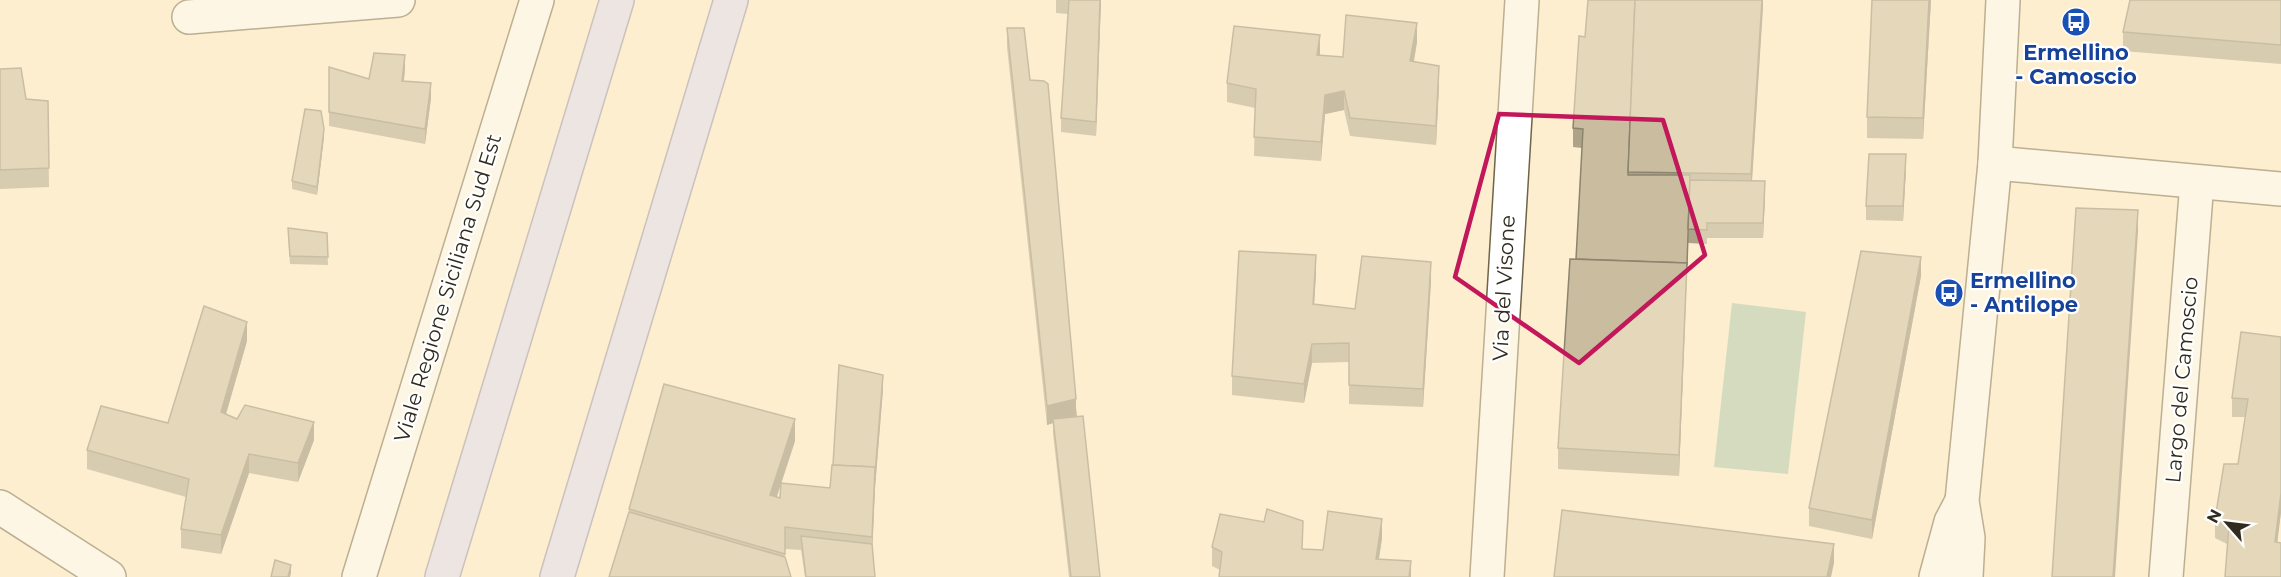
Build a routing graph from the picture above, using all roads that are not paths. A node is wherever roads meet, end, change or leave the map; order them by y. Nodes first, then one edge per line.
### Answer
1 (398, 0) edge
2 (537, 0) edge
3 (617, 0) edge
4 (731, 0) edge
5 (1522, 0) edge
6 (2003, 0) edge
7 (189, 17) dead end
8 (1995, 164) junction
9 (2198, 182) junction
10 (2281, 189) edge
11 (1962, 501) junction
12 (2, 512) edge
13 (109, 577) edge
14 (359, 577) edge
15 (442, 577) edge
16 (557, 577) edge
17 (1486, 577) edge
18 (1936, 577) edge
19 (1966, 577) edge
20 (2166, 577) edge

1 - 7 street
2 - 14 street, Viale Regione Siciliana Sud Est
3 - 15 main road
4 - 16 main road
5 - 17 street, Via del Visone
6 - 8 street
8 - 9 street
8 - 11 street
9 - 10 street
9 - 20 street, Largo del Camoscio
11 - 18 street
11 - 19 street
12 - 13 street

